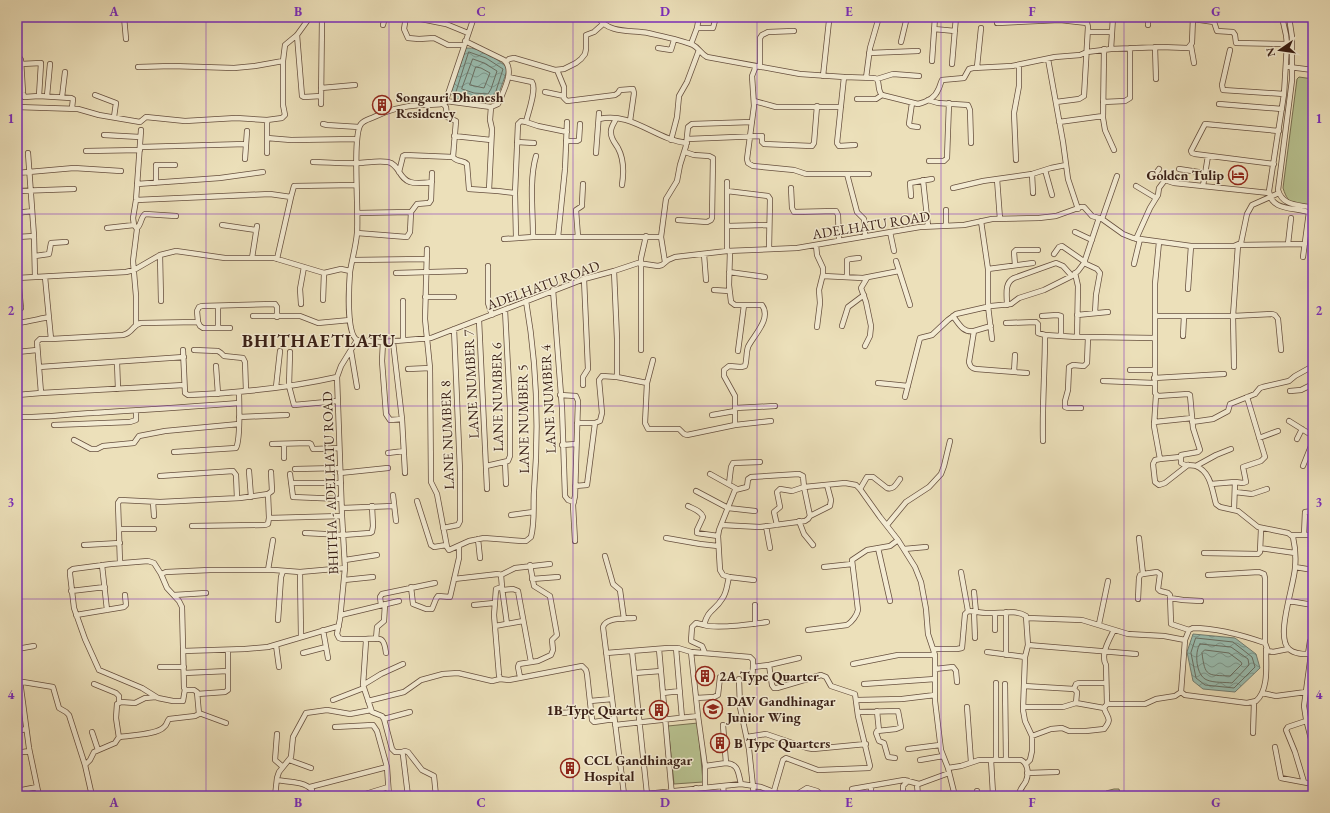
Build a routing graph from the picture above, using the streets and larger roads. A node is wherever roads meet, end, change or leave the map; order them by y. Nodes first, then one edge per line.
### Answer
1 (124, 17) edge
2 (310, 17) edge
3 (322, 17) edge
4 (385, 17) edge
5 (406, 17) edge
6 (411, 17) edge
7 (474, 17) edge
8 (598, 17) edge
9 (698, 17) edge
10 (716, 17) edge
11 (879, 17) edge
12 (907, 17) edge
13 (935, 17) edge
14 (956, 17) edge
15 (1113, 17) edge
16 (1148, 17) edge
17 (1282, 17) edge
18 (1289, 17) edge
19 (1193, 18) edge
20 (829, 21) dead end
21 (997, 23) dead end
22 (603, 24) junction
23 (383, 25) dead end
24 (1148, 25) dead end
25 (697, 28) junction
26 (981, 28) dead end
27 (934, 29) junction
28 (955, 30) junction
29 (794, 31) dead end
30 (1088, 32) junction
31 (1112, 32) junction
32 (468, 33) junction
33 (297, 35) junction
34 (126, 39) dead end
35 (674, 40) junction
36 (901, 42) dead end
37 (465, 43) junction
38 (691, 44) junction
39 (1286, 44) junction
40 (1191, 46) junction
41 (1155, 47) junction
42 (658, 48) dead end
43 (1111, 48) junction
44 (1130, 48) junction
45 (1104, 49) junction
46 (699, 50) junction
47 (1230, 50) dead end
48 (918, 51) dead end
49 (1087, 52) junction
50 (869, 54) junction
51 (17, 56) edge
52 (1048, 59) junction
53 (283, 61) junction
54 (506, 62) junction
55 (932, 62) dead end
56 (1194, 63) dead end
57 (21, 64) junction
58 (50, 64) dead end
59 (952, 64) dead end
60 (1019, 65) junction
61 (758, 66) junction
62 (138, 67) dead end
63 (977, 67) junction
64 (1286, 67) junction
65 (1292, 68) junction
66 (557, 70) junction
67 (1313, 70) edge
68 (19, 71) edge
69 (65, 72) dead end
70 (823, 76) junction
71 (920, 76) dead end
72 (508, 77) junction
73 (844, 78) junction
74 (866, 78) junction
75 (877, 79) junction
76 (1156, 79) dead end
77 (355, 85) dead end
78 (321, 88) junction
79 (545, 92) dead end
80 (1284, 94) junction
81 (95, 95) dead end
82 (882, 95) junction
83 (39, 96) junction
84 (47, 96) junction
85 (321, 96) junction
86 (564, 96) junction
87 (62, 97) junction
88 (857, 99) dead end
89 (928, 100) junction
90 (754, 101) junction
91 (445, 102) junction
92 (1056, 102) junction
93 (1103, 102) junction
94 (912, 103) junction
95 (949, 103) junction
96 (321, 104) dead end
97 (1218, 104) dead end
98 (817, 106) junction
99 (841, 106) junction
100 (17, 107) edge
101 (72, 108) junction
102 (491, 108) junction
103 (1282, 109) junction
104 (1103, 116) junction
105 (114, 117) junction
106 (616, 119) junction
107 (267, 120) junction
108 (630, 120) junction
109 (526, 122) junction
110 (567, 122) dead end
111 (752, 122) junction
112 (1059, 122) junction
113 (323, 124) dead end
114 (580, 124) dead end
115 (359, 127) junction
116 (918, 127) dead end
117 (141, 130) dead end
118 (247, 131) dead end
119 (1278, 131) junction
120 (566, 132) junction
121 (104, 135) dead end
122 (140, 136) junction
123 (454, 136) junction
124 (750, 136) junction
125 (267, 138) junction
126 (357, 139) junction
127 (491, 140) junction
128 (671, 140) junction
129 (566, 141) junction
130 (687, 141) junction
131 (517, 142) junction
132 (534, 143) dead end
133 (971, 143) dead end
134 (246, 144) junction
135 (855, 145) dead end
136 (140, 149) junction
137 (1114, 150) dead end
138 (86, 151) dead end
139 (685, 152) junction
140 (28, 153) dead end
141 (267, 153) dead end
142 (596, 153) dead end
143 (536, 156) dead end
144 (1208, 156) junction
145 (453, 157) junction
146 (245, 159) dead end
147 (1016, 160) dead end
148 (929, 161) dead end
149 (313, 162) dead end
150 (356, 163) junction
151 (1274, 164) junction
152 (175, 165) dead end
153 (1066, 165) junction
154 (1159, 169) dead end
155 (1044, 170) junction
156 (1179, 170) dead end
157 (121, 171) dead end
158 (30, 172) junction
159 (263, 172) dead end
160 (399, 172) junction
161 (17, 173) edge
162 (432, 173) dead end
163 (1205, 173) junction
164 (847, 174) junction
165 (869, 174) dead end
166 (1032, 174) junction
167 (1117, 176) dead end
168 (932, 179) dead end
169 (998, 179) junction
170 (923, 180) junction
171 (1165, 180) junction
172 (432, 182) junction
173 (728, 182) dead end
174 (156, 183) junction
175 (137, 184) junction
176 (583, 184) dead end
177 (356, 185) junction
178 (622, 185) dead end
179 (1136, 186) dead end
180 (1203, 186) junction
181 (791, 188) dead end
182 (953, 188) dead end
183 (74, 189) dead end
184 (30, 190) junction
185 (489, 190) junction
186 (17, 191) edge
187 (727, 191) junction
188 (515, 193) junction
189 (1034, 193) dead end
190 (1279, 193) junction
191 (1052, 195) dead end
192 (1270, 195) junction
193 (911, 196) dead end
194 (291, 197) junction
195 (1156, 198) junction
196 (136, 200) junction
197 (1078, 209) junction
198 (946, 210) dead end
199 (1312, 211) edge
200 (32, 212) junction
201 (411, 212) junction
202 (17, 213) edge
203 (358, 213) junction
204 (176, 216) dead end
205 (1000, 218) junction
206 (1291, 218) dead end
207 (1100, 219) junction
208 (678, 220) dead end
209 (982, 221) junction
210 (222, 225) dead end
211 (768, 225) junction
212 (135, 226) junction
213 (727, 226) junction
214 (928, 226) junction
215 (946, 226) junction
216 (107, 228) dead end
217 (890, 232) junction
218 (1075, 232) dead end
219 (357, 233) junction
220 (34, 236) junction
221 (646, 236) junction
222 (865, 236) junction
223 (17, 237) edge
224 (516, 237) junction
225 (533, 237) junction
226 (558, 237) junction
227 (578, 237) junction
228 (661, 237) junction
229 (504, 238) dead end
230 (1138, 239) junction
231 (839, 240) junction
232 (1092, 240) junction
233 (66, 242) dead end
234 (1159, 242) junction
235 (816, 244) junction
236 (1288, 244) junction
237 (1305, 244) junction
238 (1238, 245) junction
239 (1191, 246) junction
240 (427, 250) dead end
241 (769, 250) junction
242 (1038, 250) dead end
243 (729, 251) junction
244 (894, 251) dead end
245 (704, 254) junction
246 (1054, 254) dead end
247 (160, 255) junction
248 (35, 256) junction
249 (1303, 257) dead end
250 (252, 258) junction
251 (858, 258) dead end
252 (277, 259) junction
253 (426, 259) junction
254 (353, 260) junction
255 (896, 261) dead end
256 (665, 262) junction
257 (1084, 262) junction
258 (641, 263) junction
259 (1033, 263) dead end
260 (1134, 264) dead end
261 (488, 266) dead end
262 (1015, 266) junction
263 (304, 267) junction
264 (988, 269) junction
265 (134, 270) junction
266 (350, 271) junction
267 (614, 271) junction
268 (899, 271) junction
269 (465, 272) dead end
270 (729, 272) junction
271 (324, 273) junction
272 (396, 273) dead end
273 (426, 273) junction
274 (1074, 275) junction
275 (823, 276) junction
276 (35, 277) junction
277 (45, 277) junction
278 (765, 277) dead end
279 (847, 277) junction
280 (17, 278) edge
281 (867, 278) junction
282 (584, 279) junction
283 (706, 280) dead end
284 (553, 290) junction
285 (714, 290) dead end
286 (1188, 290) dead end
287 (729, 291) junction
288 (864, 296) junction
289 (425, 297) junction
290 (454, 297) dead end
291 (323, 300) dead end
292 (161, 301) dead end
293 (403, 301) dead end
294 (526, 301) junction
295 (301, 304) dead end
296 (1007, 304) junction
297 (744, 305) junction
298 (910, 305) dead end
299 (218, 306) junction
300 (988, 306) junction
301 (21, 308) dead end
302 (505, 310) junction
303 (1108, 312) dead end
304 (1095, 313) junction
305 (492, 315) junction
306 (1077, 315) junction
307 (253, 316) dead end
308 (277, 316) junction
309 (953, 316) junction
310 (1042, 316) dead end
311 (1155, 316) junction
312 (1184, 316) junction
313 (1233, 316) junction
314 (49, 317) junction
315 (350, 320) junction
316 (479, 320) junction
317 (198, 322) junction
318 (17, 323) edge
319 (1006, 323) dead end
320 (136, 324) junction
321 (842, 326) dead end
322 (991, 326) junction
323 (817, 327) dead end
324 (218, 328) junction
325 (230, 328) dead end
326 (454, 329) junction
327 (974, 331) junction
328 (1046, 335) junction
329 (1062, 336) junction
330 (1183, 336) dead end
331 (1077, 337) junction
332 (1088, 337) junction
333 (426, 338) junction
334 (1155, 338) junction
335 (51, 339) junction
336 (357, 340) junction
337 (403, 340) junction
338 (992, 340) dead end
339 (383, 342) junction
340 (393, 342) junction
341 (865, 346) dead end
342 (37, 350) junction
343 (183, 350) dead end
344 (194, 350) dead end
345 (641, 350) dead end
346 (1281, 350) dead end
347 (280, 351) dead end
348 (351, 351) junction
349 (738, 351) dead end
350 (17, 352) edge
351 (290, 352) dead end
352 (1015, 355) dead end
353 (184, 357) junction
354 (653, 360) dead end
355 (117, 362) junction
356 (216, 366) dead end
357 (1313, 366) edge
358 (39, 367) junction
359 (1234, 367) dead end
360 (430, 368) junction
361 (408, 369) dead end
362 (1130, 370) dead end
363 (1154, 370) junction
364 (1014, 372) junction
365 (1028, 374) dead end
366 (1224, 374) dead end
367 (337, 377) junction
368 (617, 378) junction
369 (1154, 380) junction
370 (1103, 381) dead end
371 (647, 383) junction
372 (878, 383) dead end
373 (1313, 384) edge
374 (184, 385) junction
375 (582, 385) dead end
376 (289, 386) junction
377 (908, 386) junction
378 (276, 387) junction
379 (357, 387) dead end
380 (118, 388) junction
381 (246, 391) junction
382 (1290, 391) dead end
383 (238, 392) junction
384 (41, 393) junction
385 (218, 394) junction
386 (17, 395) edge
387 (560, 395) junction
388 (1156, 395) junction
389 (905, 397) dead end
390 (1247, 397) junction
391 (337, 401) junction
392 (238, 403) junction
393 (775, 406) dead end
394 (1081, 408) dead end
395 (136, 410) junction
396 (735, 410) junction
397 (712, 414) dead end
398 (287, 415) dead end
399 (17, 417) edge
400 (238, 417) junction
401 (402, 419) junction
402 (1192, 420) junction
403 (771, 421) dead end
404 (1289, 421) dead end
405 (1154, 422) junction
406 (577, 423) junction
407 (595, 423) junction
408 (239, 424) junction
409 (54, 425) dead end
410 (735, 425) junction
411 (1302, 429) junction
412 (1278, 431) dead end
413 (1313, 436) edge
414 (1259, 438) junction
415 (74, 440) dead end
416 (1297, 440) dead end
417 (950, 441) dead end
418 (1043, 441) dead end
419 (1313, 441) edge
420 (272, 444) dead end
421 (284, 444) junction
422 (576, 444) junction
423 (562, 445) junction
424 (339, 448) junction
425 (1232, 449) dead end
426 (174, 452) dead end
427 (404, 452) junction
428 (388, 453) dead end
429 (1180, 457) junction
430 (284, 458) dead end
431 (1160, 459) junction
432 (505, 462) junction
433 (760, 462) dead end
434 (1188, 465) junction
435 (486, 466) junction
436 (1196, 466) junction
437 (1303, 466) dead end
438 (388, 468) dead end
439 (295, 469) dead end
440 (340, 470) junction
441 (249, 471) dead end
442 (271, 472) dead end
443 (405, 473) dead end
444 (290, 474) dead end
445 (710, 474) dead end
446 (160, 476) dead end
447 (900, 479) dead end
448 (1235, 482) junction
449 (291, 483) junction
450 (341, 483) junction
451 (506, 484) dead end
452 (729, 484) junction
453 (1210, 484) junction
454 (827, 485) junction
455 (575, 486) junction
456 (804, 488) junction
457 (488, 489) dead end
458 (737, 489) junction
459 (860, 489) junction
460 (1267, 489) dead end
461 (696, 491) dead end
462 (1235, 492) junction
463 (268, 494) junction
464 (393, 495) dead end
465 (251, 497) junction
466 (237, 498) junction
467 (341, 498) junction
468 (417, 501) dead end
469 (153, 502) junction
470 (574, 502) junction
471 (372, 506) junction
472 (394, 506) junction
473 (688, 506) dead end
474 (342, 508) junction
475 (728, 508) junction
476 (1234, 510) junction
477 (755, 511) dead end
478 (1313, 511) edge
479 (533, 512) junction
480 (511, 514) dead end
481 (154, 516) dead end
482 (342, 516) junction
483 (810, 516) junction
484 (269, 518) junction
485 (396, 521) dead end
486 (799, 521) junction
487 (721, 525) junction
488 (776, 525) junction
489 (887, 525) junction
490 (192, 526) dead end
491 (766, 526) junction
492 (443, 528) junction
493 (119, 529) junction
494 (154, 529) dead end
495 (1261, 529) junction
496 (305, 533) dead end
497 (343, 535) junction
498 (1304, 535) junction
499 (1313, 535) edge
500 (718, 536) junction
501 (1292, 536) junction
502 (666, 538) dead end
503 (1138, 538) dead end
504 (478, 539) junction
505 (273, 540) dead end
506 (898, 540) junction
507 (575, 541) dead end
508 (120, 544) junction
509 (84, 545) dead end
510 (446, 545) junction
511 (813, 545) dead end
512 (459, 546) junction
513 (718, 546) junction
514 (926, 547) dead end
515 (770, 548) dead end
516 (878, 548) junction
517 (1260, 548) junction
518 (904, 549) junction
519 (1204, 553) dead end
520 (1295, 553) junction
521 (377, 555) dead end
522 (605, 556) dead end
523 (480, 558) dead end
524 (344, 560) junction
525 (120, 563) junction
526 (550, 564) dead end
527 (852, 564) junction
528 (102, 565) junction
529 (530, 565) junction
530 (824, 566) dead end
531 (1295, 567) junction
532 (345, 568) junction
533 (268, 570) junction
534 (1313, 570) edge
535 (283, 571) junction
536 (300, 572) junction
537 (961, 572) dead end
538 (161, 574) junction
539 (1143, 574) junction
540 (501, 575) junction
541 (1208, 575) dead end
542 (373, 577) dead end
543 (558, 577) dead end
544 (729, 577) junction
545 (454, 579) junction
546 (532, 579) junction
547 (344, 580) junction
548 (754, 580) dead end
549 (1108, 581) dead end
550 (435, 583) dead end
551 (105, 587) junction
552 (411, 587) junction
553 (502, 588) junction
554 (71, 591) junction
555 (974, 592) dead end
556 (206, 593) dead end
557 (125, 595) dead end
558 (174, 595) junction
559 (1170, 598) junction
560 (1138, 599) dead end
561 (399, 601) dead end
562 (890, 601) dead end
563 (1201, 601) dead end
564 (1289, 601) junction
565 (494, 602) junction
566 (383, 605) junction
567 (474, 605) dead end
568 (756, 605) dead end
569 (1313, 605) edge
570 (107, 610) junction
571 (968, 611) junction
572 (975, 612) junction
573 (1006, 612) junction
574 (995, 613) junction
575 (76, 615) junction
576 (341, 615) junction
577 (634, 618) dead end
578 (1027, 618) junction
579 (624, 619) junction
580 (278, 620) dead end
581 (523, 621) junction
582 (768, 622) dead end
583 (507, 624) junction
584 (754, 624) junction
585 (1099, 624) junction
586 (704, 625) junction
587 (339, 626) junction
588 (495, 626) junction
589 (323, 630) junction
590 (808, 630) dead end
591 (995, 630) dead end
592 (1114, 630) junction
593 (1189, 630) junction
594 (301, 637) junction
595 (975, 638) dead end
596 (364, 639) junction
597 (376, 639) junction
598 (1185, 640) junction
599 (1310, 641) dead end
600 (1265, 643) junction
601 (276, 645) junction
602 (1028, 645) junction
603 (34, 646) dead end
604 (326, 647) junction
605 (676, 648) junction
606 (17, 649) edge
607 (659, 649) junction
608 (934, 649) junction
609 (1266, 649) junction
610 (1288, 649) junction
611 (228, 650) junction
612 (183, 651) junction
613 (632, 651) junction
614 (692, 652) junction
615 (988, 652) dead end
616 (1104, 652) junction
617 (303, 653) dead end
618 (386, 653) dead end
619 (606, 653) junction
620 (705, 653) junction
621 (1136, 654) dead end
622 (1310, 654) edge
623 (935, 655) junction
624 (1006, 655) junction
625 (1026, 657) junction
626 (328, 658) dead end
627 (799, 658) dead end
628 (531, 662) junction
629 (403, 664) dead end
630 (853, 664) dead end
631 (769, 666) junction
632 (160, 667) dead end
633 (184, 667) junction
634 (279, 667) dead end
635 (753, 667) junction
636 (935, 668) junction
637 (228, 671) junction
638 (661, 671) junction
639 (184, 673) junction
640 (635, 673) junction
641 (520, 677) junction
642 (720, 677) dead end
643 (500, 679) junction
644 (739, 679) dead end
645 (752, 679) dead end
646 (935, 679) junction
647 (19, 681) edge
648 (957, 682) dead end
649 (363, 683) junction
650 (996, 683) dead end
651 (1106, 683) junction
652 (94, 684) dead end
653 (864, 684) dead end
654 (1005, 684) dead end
655 (1024, 686) junction
656 (184, 689) junction
657 (1074, 689) junction
658 (680, 691) junction
659 (1181, 692) junction
660 (1306, 692) junction
661 (663, 693) junction
662 (1262, 693) junction
663 (197, 694) junction
664 (935, 695) junction
665 (156, 697) junction
666 (696, 698) junction
667 (612, 699) junction
668 (333, 700) dead end
669 (856, 700) junction
670 (368, 701) junction
671 (590, 701) junction
672 (119, 702) junction
673 (1254, 702) junction
674 (1076, 703) junction
675 (1105, 706) junction
676 (968, 707) dead end
677 (1023, 707) junction
678 (371, 710) junction
679 (590, 711) junction
680 (878, 711) junction
681 (410, 712) dead end
682 (858, 712) junction
683 (199, 713) junction
684 (561, 713) dead end
685 (698, 716) junction
686 (682, 718) junction
687 (384, 719) junction
688 (666, 720) junction
689 (1306, 721) junction
690 (614, 722) junction
691 (640, 722) junction
692 (226, 723) dead end
693 (723, 725) dead end
694 (335, 727) dead end
695 (26, 729) junction
696 (1311, 730) edge
697 (17, 731) edge
698 (879, 731) junction
699 (92, 732) dead end
700 (1254, 733) dead end
701 (276, 734) dead end
702 (1032, 736) junction
703 (747, 737) junction
704 (118, 739) junction
705 (866, 744) junction
706 (940, 744) junction
707 (1313, 745) edge
708 (1275, 747) dead end
709 (908, 749) dead end
710 (98, 750) junction
711 (29, 751) junction
712 (402, 752) junction
713 (17, 753) edge
714 (943, 756) junction
715 (895, 758) dead end
716 (994, 759) junction
717 (289, 760) junction
718 (920, 760) dead end
719 (1006, 760) junction
720 (971, 762) junction
721 (726, 764) junction
722 (1026, 764) junction
723 (85, 765) junction
724 (705, 766) junction
725 (283, 767) junction
726 (387, 767) junction
727 (311, 768) dead end
728 (949, 771) junction
729 (1057, 772) dead end
730 (1027, 773) junction
731 (276, 780) junction
732 (908, 781) junction
733 (1304, 782) junction
734 (741, 784) junction
735 (917, 784) junction
736 (1313, 784) edge
737 (753, 785) junction
738 (723, 786) junction
739 (872, 786) junction
740 (37, 787) junction
741 (310, 787) junction
742 (388, 787) junction
743 (705, 787) junction
744 (696, 788) junction
745 (852, 789) dead end
746 (672, 790) junction
747 (17, 791) edge
748 (774, 791) junction
749 (993, 794) dead end
750 (635, 795) edge
751 (647, 795) edge
752 (50, 796) edge
753 (92, 796) edge
754 (275, 796) edge
755 (312, 796) edge
756 (359, 796) edge
757 (389, 796) edge
758 (408, 796) edge
759 (436, 796) edge
760 (444, 796) edge
761 (672, 796) edge
762 (697, 796) edge
763 (724, 796) edge
764 (754, 796) edge
765 (784, 796) edge
766 (794, 796) edge
767 (823, 796) edge
768 (871, 796) edge
769 (904, 796) edge
770 (918, 796) edge
771 (955, 796) edge
772 (1019, 796) edge

1 - 34 street
2 - 33 street
3 - 78 street
4 - 23 street
5 - 37 street
6 - 32 street
7 - 32 street
8 - 22 street
9 - 25 street
10 - 25 street
11 - 50 street
12 - 36 street
13 - 27 street
14 - 28 street
15 - 31 street
16 - 24 street
17 - 39 street
18 - 65 street
19 - 39 street
19 - 40 street
20 - 70 street
21 - 30 street
22 - 35 street
22 - 66 street
25 - 38 street
26 - 63 street
27 - 28 street
27 - 55 street
28 - 59 street
29 - 61 street
30 - 31 street
30 - 49 street
31 - 43 street
32 - 37 street
33 - 53 street
33 - 85 street
35 - 38 street
35 - 42 street
37 - 54 street
37 - 91 street
38 - 46 street
39 - 64 street
40 - 41 street
40 - 56 street
41 - 44 street
41 - 76 street
43 - 44 street
43 - 45 street
44 - 93 street
45 - 49 street
45 - 93 street
46 - 61 street
46 - 128 street
47 - 80 street
48 - 50 street
49 - 52 street
49 - 92 street
50 - 74 street
51 - 57 street
52 - 60 street
52 - 92 street
53 - 62 street
53 - 107 street
54 - 66 street
54 - 72 street
57 - 68 street
57 - 83 street
58 - 84 street
60 - 63 street
60 - 147 street
61 - 70 street
61 - 90 street
63 - 89 street
64 - 65 street
64 - 80 street
65 - 67 street
65 - 190 street
66 - 86 street
68 - 83 street
69 - 87 street
70 - 73 street
71 - 75 street
72 - 102 street
72 - 109 street
73 - 74 street
73 - 99 street
74 - 75 street
75 - 82 street
77 - 78 street
78 - 85 street
79 - 86 street
80 - 103 street
81 - 105 street
82 - 88 street
82 - 94 street
83 - 84 street
84 - 87 street
85 - 96 street
86 - 108 street
87 - 101 street
89 - 94 street
89 - 95 street
90 - 98 street
90 - 111 street
91 - 102 street
91 - 115 street
91 - 123 street
92 - 112 street
93 - 104 street
94 - 116 street
95 - 133 street
95 - 148 street
97 - 103 street
98 - 99 street
98 - 124 street
99 - 135 street
100 - 101 street
101 - 105 street
102 - 127 street
103 - 119 street
104 - 112 street
104 - 137 street
105 - 107 street
106 - 108 street
106 - 142 street
106 - 178 street
107 - 125 street
108 - 128 street
109 - 120 street
109 - 131 street
110 - 120 street
111 - 124 street
111 - 130 street
112 - 153 street
113 - 115 street
114 - 129 street
115 - 126 street
117 - 122 street
118 - 134 street
119 - 144 street
119 - 151 street
120 - 129 street
121 - 122 street
122 - 136 street
123 - 127 street
123 - 145 street
124 - 130 street
124 - 164 street
125 - 126 street
125 - 141 street
126 - 150 street
127 - 185 street
128 - 130 street
129 - 226 street
130 - 139 street
131 - 132 street
131 - 188 street
134 - 136 street
134 - 146 street
136 - 138 street
136 - 175 street
139 - 208 street
139 - 228 street
140 - 158 street
143 - 225 street
144 - 151 street
144 - 163 street
145 - 160 street
145 - 185 street
149 - 150 street
150 - 160 street
150 - 177 street
151 - 192 street
152 - 174 street
153 - 155 street
153 - 197 street
154 - 171 street
155 - 166 street
155 - 191 street
156 - 163 street
157 - 158 street
158 - 161 street
158 - 184 street
159 - 174 street
160 - 172 street
162 - 172 street
163 - 180 street
164 - 165 street
164 - 222 street
166 - 169 street
166 - 189 street
167 - 207 street
168 - 170 street
169 - 182 street
169 - 205 street
170 - 193 street
170 - 214 street
171 - 180 street
171 - 195 street
172 - 201 street
173 - 187 street
174 - 175 street
175 - 196 street
176 - 227 street
177 - 194 street
177 - 203 street
179 - 195 street
180 - 192 street
181 - 231 street
183 - 184 street
184 - 186 street
184 - 200 street
185 - 188 street
187 - 211 street
187 - 213 street
188 - 224 street
190 - 192 street
190 - 199 street
192 - 199 street
192 - 238 street
194 - 196 street
194 - 252 street
195 - 230 street
196 - 212 street
197 - 205 street, ADELHATU ROAD
197 - 207 street
198 - 215 street
199 - 237 street
200 - 202 street
200 - 220 street
201 - 203 street
201 - 219 street
203 - 219 street
204 - 212 street
205 - 209 street, ADELHATU ROAD
206 - 236 street
207 - 230 street
207 - 232 street
209 - 215 street, ADELHATU ROAD
209 - 264 street
210 - 250 street
211 - 213 street
211 - 241 street
212 - 216 street
212 - 265 street
213 - 243 street
214 - 215 street, ADELHATU ROAD
214 - 217 street, ADELHATU ROAD
217 - 222 street, ADELHATU ROAD
217 - 244 street
218 - 232 street
219 - 254 street
220 - 223 street
220 - 248 street
221 - 227 street
221 - 228 street
221 - 258 street
222 - 231 street, ADELHATU ROAD
224 - 225 street
224 - 229 street
225 - 226 street
226 - 227 street
228 - 256 street
230 - 234 street
230 - 260 street
231 - 235 street, ADELHATU ROAD
232 - 257 street
233 - 248 street
234 - 239 street
234 - 311 street
235 - 241 street, ADELHATU ROAD
235 - 275 street
236 - 237 street
236 - 238 street
237 - 249 street
238 - 239 street
238 - 313 street
239 - 286 street
240 - 253 street
241 - 243 street, ADELHATU ROAD
242 - 262 street
243 - 245 street, ADELHATU ROAD
243 - 270 street
245 - 256 street, ADELHATU ROAD
245 - 283 street
246 - 257 street
247 - 250 street
247 - 265 street
247 - 292 street
248 - 276 street
250 - 252 street
251 - 279 street
252 - 263 street
253 - 254 street
253 - 273 street
254 - 266 street
255 - 268 street
256 - 258 street, ADELHATU ROAD
257 - 274 street
257 - 304 street
258 - 267 street, ADELHATU ROAD
258 - 345 street
259 - 262 street
261 - 305 street
262 - 264 street
263 - 271 street
263 - 295 street
264 - 300 street
265 - 277 street
265 - 320 street
266 - 271 street
266 - 315 street
267 - 282 street, ADELHATU ROAD
267 - 368 street
268 - 281 street
268 - 298 street
269 - 273 street
270 - 278 street
270 - 287 street
271 - 291 street
272 - 273 street
273 - 289 street
274 - 296 street
274 - 296 street
274 - 306 street
275 - 279 street
275 - 323 street
276 - 277 street
276 - 280 street
277 - 314 street
279 - 281 street
280 - 301 street
281 - 288 street
282 - 284 street, ADELHATU ROAD
282 - 375 street
284 - 294 street, ADELHATU ROAD
284 - 387 street, LANE NUMBER 4
285 - 287 street
287 - 297 street
288 - 321 street
288 - 341 street
289 - 290 street
289 - 333 street
293 - 337 street
294 - 302 street, ADELHATU ROAD
294 - 479 street, LANE NUMBER 5
296 - 300 street
297 - 349 street
297 - 396 street
299 - 308 street
299 - 317 street
299 - 324 street
300 - 309 street
300 - 322 street
302 - 305 street, ADELHATU ROAD
302 - 432 street, LANE NUMBER 6
303 - 304 street
304 - 306 street
305 - 316 street, ADELHATU ROAD
306 - 331 street
307 - 308 street
308 - 315 street
309 - 327 street
309 - 377 street
310 - 329 street
311 - 312 street
311 - 334 street
312 - 313 street
312 - 330 street
313 - 346 street
313 - 359 street
314 - 318 street
314 - 335 street
315 - 336 street
316 - 326 street, ADELHATU ROAD
316 - 435 street, LANE NUMBER 7
317 - 320 street
317 - 324 street
319 - 328 street
320 - 335 street
322 - 327 street
322 - 338 street
324 - 325 street
326 - 333 street, ADELHATU ROAD
326 - 492 street, LANE NUMBER 8
327 - 364 street
328 - 329 street
328 - 418 street
329 - 331 street
331 - 332 street
332 - 334 street
332 - 394 street
333 - 337 street, ADELHATU ROAD
333 - 360 street
334 - 363 street
335 - 342 street
336 - 339 street, ADELHATU ROAD
336 - 348 street, BHITHA - ADELHATU ROAD
337 - 340 street, ADELHATU ROAD
339 - 340 street, ADELHATU ROAD
339 - 401 street
340 - 401 street
342 - 350 street
342 - 358 street
343 - 353 street
344 - 381 street
347 - 378 street
348 - 367 street, BHITHA - ADELHATU ROAD
348 - 379 street
351 - 376 street
352 - 364 street
353 - 355 street
353 - 374 street
354 - 371 street
355 - 358 street
355 - 380 street
356 - 385 street
357 - 390 street
358 - 384 street
360 - 361 street
360 - 492 street
362 - 363 street
363 - 369 street
364 - 365 street
366 - 369 street
367 - 376 street
367 - 391 street, BHITHA - ADELHATU ROAD
368 - 371 street
368 - 407 street
369 - 370 street
369 - 388 street
371 - 410 street
372 - 377 street
373 - 382 street
374 - 380 street
374 - 385 street
376 - 378 street
376 - 391 street
377 - 389 street
378 - 381 street
380 - 384 street
381 - 383 street
383 - 385 street
383 - 392 street
384 - 386 street
387 - 406 street
387 - 423 street, LANE NUMBER 4
388 - 402 street
388 - 405 street
390 - 402 street
390 - 414 street
391 - 424 street, BHITHA - ADELHATU ROAD
392 - 395 street
392 - 400 street
393 - 396 street
395 - 399 street
395 - 409 street
396 - 397 street
396 - 410 street
398 - 400 street
400 - 408 street
401 - 427 street
402 - 405 street
402 - 429 street
403 - 410 street
404 - 411 street
405 - 431 street
406 - 407 street
406 - 422 street
407 - 455 street
408 - 415 street
408 - 426 street
411 - 413 street
411 - 416 street
412 - 414 street
414 - 448 street
417 - 489 street
419 - 437 street
420 - 421 street
421 - 424 street
421 - 430 street
422 - 423 street
422 - 455 street
423 - 470 street, LANE NUMBER 4
424 - 440 street, BHITHA - ADELHATU ROAD
425 - 436 street
427 - 428 street
427 - 443 street
429 - 431 street
429 - 434 street
431 - 434 street
432 - 435 street, LANE NUMBER 6
432 - 451 street
433 - 452 street
434 - 436 street
435 - 457 street, LANE NUMBER 7
436 - 453 street
438 - 440 street
439 - 440 street
440 - 450 street, BHITHA - ADELHATU ROAD
441 - 465 street
442 - 463 street
444 - 449 street
445 - 452 street
446 - 466 street
447 - 459 street
448 - 453 street
448 - 462 street
449 - 450 street
449 - 467 street
450 - 467 street, BHITHA - ADELHATU ROAD
452 - 458 street
453 - 476 street
454 - 456 street
454 - 459 street
454 - 483 street
455 - 470 street
456 - 458 street
456 - 483 street
456 - 488 street
458 - 475 street
459 - 489 street
460 - 462 street
461 - 475 street
462 - 476 street
463 - 465 street
463 - 484 street
464 - 472 street
465 - 466 street
466 - 469 street
467 - 474 street, BHITHA - ADELHATU ROAD
468 - 510 street
469 - 481 street
469 - 493 street
470 - 507 street
471 - 472 street
471 - 474 street
471 - 497 street
472 - 485 street
473 - 500 street
474 - 482 street, BHITHA - ADELHATU ROAD
475 - 477 street
475 - 487 street
476 - 495 street
478 - 498 street
479 - 480 street
479 - 504 street, LANE NUMBER 5
482 - 484 street
482 - 497 street, BHITHA - ADELHATU ROAD
483 - 486 street
484 - 490 street
486 - 488 street
486 - 511 street
487 - 491 street
487 - 500 street
488 - 491 street
489 - 506 street
491 - 515 street
492 - 510 street
493 - 494 street
493 - 508 street
495 - 501 street
495 - 517 street
496 - 497 street
497 - 524 street, BHITHA - ADELHATU ROAD
498 - 499 street
498 - 501 street
500 - 513 street
501 - 520 street
502 - 513 street
503 - 539 street
504 - 512 street
504 - 523 street
505 - 533 street
506 - 516 street
506 - 518 street
508 - 509 street
508 - 525 street
510 - 512 street
512 - 545 street
513 - 544 street
514 - 518 street
516 - 527 street
516 - 562 street
517 - 519 street
517 - 520 street
518 - 608 street
520 - 531 street
521 - 524 street
522 - 579 street
524 - 532 street, BHITHA - ADELHATU ROAD
525 - 528 street
525 - 538 street
526 - 529 street
527 - 530 street
527 - 590 street
528 - 551 street
528 - 554 street
529 - 540 street
529 - 546 street
531 - 534 street
531 - 564 street
532 - 536 street
532 - 547 street, BHITHA - ADELHATU ROAD
533 - 535 street
533 - 538 street
535 - 536 street
535 - 580 street
536 - 594 street
537 - 571 street
538 - 558 street
539 - 559 street
539 - 560 street
540 - 545 street
540 - 553 street
541 - 600 street
542 - 547 street
543 - 546 street
544 - 548 street
544 - 586 street
545 - 552 street
546 - 628 street
547 - 576 street, BHITHA - ADELHATU ROAD
549 - 585 street
550 - 552 street
551 - 554 street
551 - 570 street
552 - 566 street
553 - 565 street
553 - 581 street
553 - 583 street
554 - 575 street
555 - 572 street
556 - 558 street
557 - 570 street
558 - 612 street
559 - 563 street
559 - 593 street
561 - 566 street
564 - 569 street
564 - 610 street
565 - 567 street
565 - 588 street
566 - 576 street
566 - 597 street
568 - 584 street
570 - 575 street
571 - 572 street
571 - 608 street
572 - 574 street
572 - 595 street
573 - 574 street
573 - 578 street
573 - 624 street
574 - 591 street
575 - 665 street
576 - 587 street, BHITHA - ADELHATU ROAD
577 - 579 street
578 - 585 street
578 - 602 street
579 - 619 street
581 - 583 street
581 - 628 street
582 - 584 street
583 - 588 street
584 - 586 street
585 - 592 street
586 - 620 street
587 - 589 street
587 - 596 street
588 - 643 street
589 - 594 street
589 - 604 street
592 - 598 street
592 - 616 street
593 - 598 street
593 - 600 street
594 - 601 street
596 - 597 street
596 - 649 street
597 - 618 street
598 - 659 street
599 - 622 street
600 - 609 street
601 - 611 street
601 - 634 street
602 - 616 street
602 - 625 street
603 - 606 street
604 - 617 street
604 - 626 street
605 - 607 street
605 - 614 street
605 - 658 street
607 - 613 street
607 - 638 street
608 - 623 street
609 - 610 street
609 - 662 street
610 - 622 street
611 - 612 street
611 - 637 street
612 - 633 street
613 - 619 street
613 - 640 street
614 - 620 street
614 - 666 street
615 - 624 street
616 - 621 street
616 - 651 street
619 - 667 street
620 - 635 street
622 - 660 street
623 - 630 street
623 - 636 street
624 - 625 street
625 - 655 street
627 - 631 street
628 - 641 street
629 - 649 street
631 - 635 street
631 - 669 street
632 - 633 street
633 - 639 street
635 - 645 street
636 - 646 street
636 - 648 street
637 - 639 street
637 - 663 street
638 - 640 street
638 - 661 street
639 - 656 street
640 - 691 street
641 - 643 street
641 - 671 street
642 - 666 street
643 - 670 street
644 - 703 street
646 - 653 street
646 - 664 street
647 - 695 street
647 - 723 street
649 - 668 street
649 - 670 street
650 - 716 street
651 - 657 street
651 - 675 street
652 - 672 street
654 - 719 street
655 - 657 street
655 - 677 street
656 - 663 street
656 - 665 street
657 - 674 street
658 - 661 street
658 - 686 street
659 - 673 street
659 - 675 street
660 - 662 street
660 - 689 street
661 - 688 street
662 - 673 street
663 - 683 street
664 - 669 street
664 - 706 street
665 - 672 street
666 - 685 street
667 - 671 street
667 - 690 street
669 - 682 street
670 - 678 street
671 - 679 street
672 - 704 street
673 - 700 street
674 - 675 street
674 - 677 street
675 - 702 street
676 - 720 street
677 - 702 street
678 - 687 street
678 - 717 street
679 - 684 street
679 - 690 street
680 - 682 street
680 - 698 street
680 - 698 street
681 - 687 street
682 - 705 street
683 - 692 street
683 - 704 street
685 - 686 street
685 - 724 street
686 - 688 street
687 - 712 street
688 - 691 street
688 - 746 street
689 - 696 street
689 - 733 street
690 - 691 street
690 - 750 street
691 - 751 street
693 - 721 street
694 - 726 street
695 - 697 street
695 - 711 street
696 - 707 street
698 - 715 street
699 - 710 street
701 - 725 street
702 - 722 street
703 - 705 street
703 - 737 street
704 - 710 street
705 - 748 street
706 - 709 street
706 - 714 street
708 - 733 street
710 - 723 street
711 - 713 street
711 - 740 street
712 - 758 street
712 - 759 street
714 - 718 street
714 - 728 street
716 - 719 street
716 - 720 street
716 - 749 street
717 - 725 street
717 - 727 street
719 - 722 street
720 - 728 street
721 - 724 street
721 - 734 street
722 - 730 street
723 - 753 street
724 - 743 street
725 - 731 street
726 - 741 street
726 - 742 street
728 - 735 street
728 - 771 street
729 - 730 street
730 - 772 street
731 - 741 street
731 - 754 street
732 - 735 street
732 - 739 street
732 - 769 street
733 - 736 street
734 - 737 street
734 - 738 street
735 - 770 street
737 - 748 street
737 - 764 street
738 - 743 street
738 - 763 street
739 - 745 street
739 - 768 street
740 - 747 street
740 - 752 street
741 - 755 street
742 - 756 street
742 - 757 street
743 - 744 street
744 - 746 street
744 - 762 street
746 - 751 street
746 - 761 street
748 - 765 street
750 - 751 street
759 - 760 street
766 - 767 street

